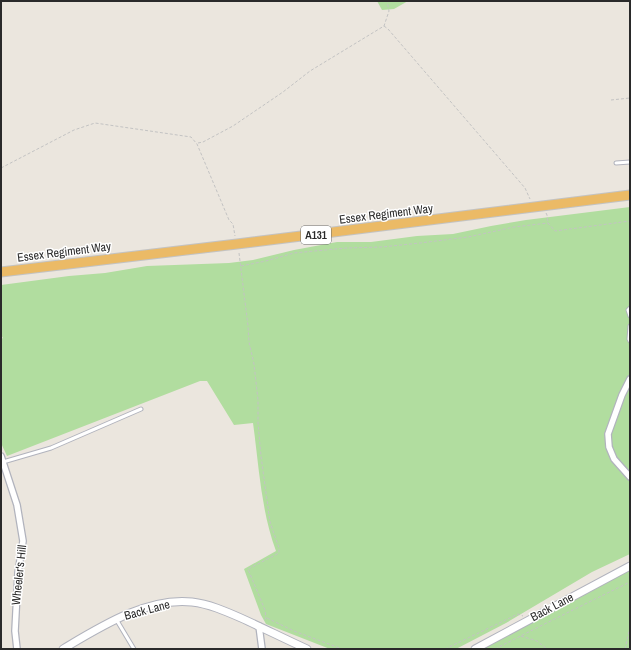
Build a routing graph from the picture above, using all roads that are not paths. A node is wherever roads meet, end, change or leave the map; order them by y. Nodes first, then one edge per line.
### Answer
1 (630, 162) edge
2 (616, 163) dead end
3 (630, 195) edge
4 (1, 272) edge
5 (630, 308) edge
6 (630, 316) edge
7 (630, 326) edge
8 (630, 341) edge
9 (629, 382) edge
10 (142, 409) dead end
11 (2, 459) edge
12 (630, 477) edge
13 (630, 566) edge
14 (116, 619) junction
15 (259, 626) junction
16 (17, 649) edge
17 (63, 649) edge
18 (134, 649) edge
19 (262, 649) edge
20 (307, 649) edge
21 (475, 649) edge

1 - 2 lane
3 - 4 highway, Essex Regiment Way / A131
5 - 6 lane
7 - 8 lane
9 - 12 street
10 - 11 lane
11 - 16 street, Wheeler's Hill
13 - 21 street, Back Lane
14 - 15 street, Back Lane
14 - 17 street, Back Lane
14 - 18 lane
15 - 19 street
15 - 20 street, Back Lane

